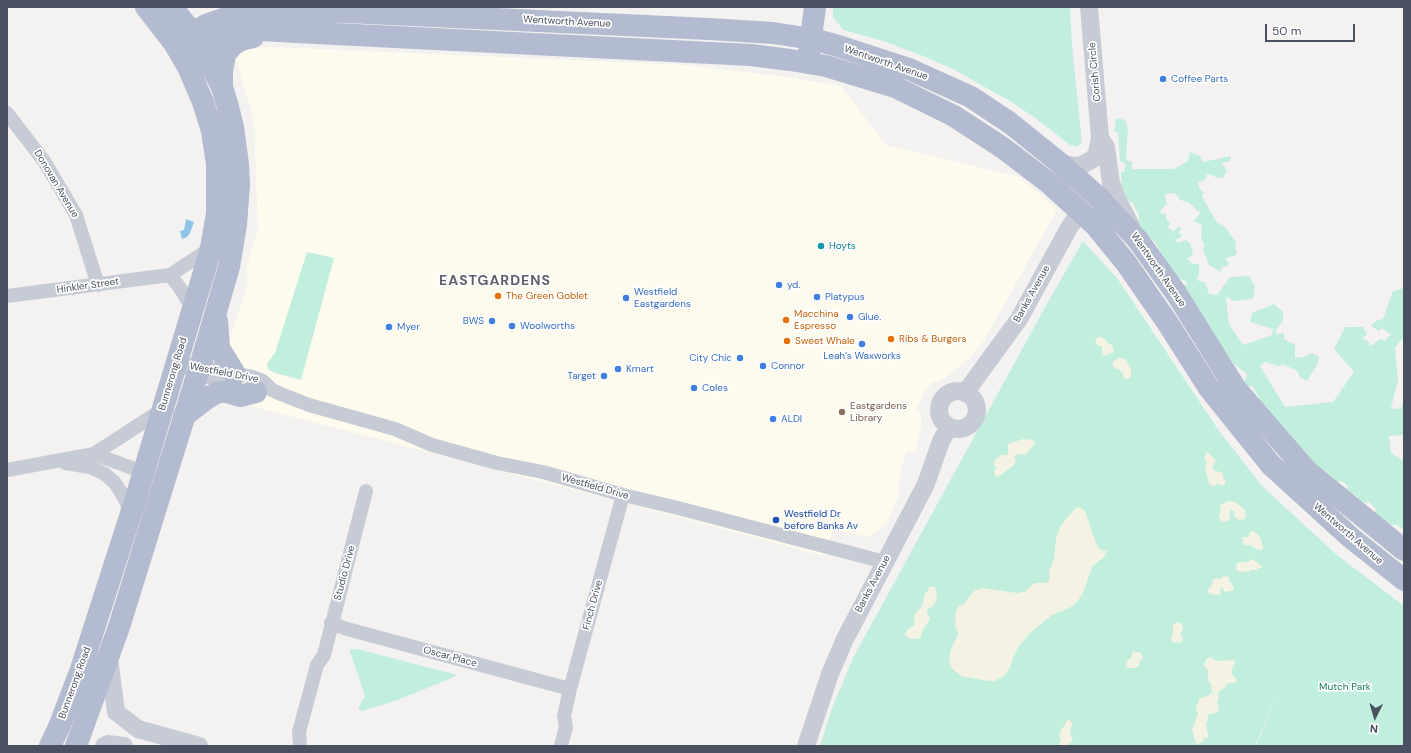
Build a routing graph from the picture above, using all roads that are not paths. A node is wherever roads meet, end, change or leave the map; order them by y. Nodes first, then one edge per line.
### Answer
1 (146, 7) edge
2 (172, 7) edge
3 (261, 7) edge
4 (815, 7) edge
5 (1089, 7) edge
6 (295, 21) junction
7 (812, 39) junction
8 (187, 45) junction
9 (808, 62) junction
10 (222, 87) junction
11 (7, 113) edge
12 (1100, 138) junction
13 (1061, 164) junction
14 (1098, 196) junction
15 (1081, 212) junction
16 (1138, 240) junction
17 (211, 248) junction
18 (170, 275) junction
19 (98, 285) junction
20 (7, 296) edge
21 (193, 310) junction
22 (216, 314) junction
23 (176, 365) junction
24 (199, 370) junction
25 (235, 374) junction
26 (256, 392) junction
27 (965, 393) junction
28 (309, 405) junction
29 (162, 410) junction
30 (184, 416) junction
31 (949, 427) junction
32 (94, 454) junction
33 (49, 462) junction
34 (7, 470) edge
35 (143, 472) junction
36 (366, 491) dead end
37 (623, 495) junction
38 (131, 513) junction
39 (1404, 550) edge
40 (884, 562) junction
41 (1404, 580) edge
42 (331, 623) junction
43 (109, 658) junction
44 (570, 689) junction
45 (564, 716) junction
46 (300, 745) edge
47 (50, 746) edge
48 (76, 746) edge
49 (104, 746) edge
50 (124, 746) edge
51 (200, 746) edge
52 (552, 746) edge
53 (561, 746) edge
54 (806, 746) edge

1 - 8 main road, Bunnerong Road
2 - 8 main road, Bunnerong Road
3 - 6 main road
4 - 7 main road
5 - 12 street, Corish Circle
6 - 7 main road, Wentworth Avenue
6 - 8 main road, Wentworth Avenue
6 - 9 main road, Wentworth Avenue
6 - 10 main road
7 - 9 main road
7 - 13 main road, Wentworth Avenue
8 - 10 main road, Bunnerong Road
8 - 17 main road, Bunnerong Road
9 - 15 main road, Wentworth Avenue
10 - 22 main road, Bunnerong Road
11 - 19 street, Donovan Avenue
12 - 13 street, Corish Circle
12 - 16 street, Corish Circle
13 - 14 main road, Wentworth Avenue
14 - 15 main road, Banks Avenue
14 - 16 main road, Wentworth Avenue
15 - 27 street, Banks Avenue
15 - 41 main road, Wentworth Avenue
16 - 39 main road, Wentworth Avenue
17 - 18 street, Hinkler Street
17 - 21 main road, Bunnerong Road
18 - 19 street, Hinkler Street
18 - 21 street
19 - 20 street, Hinkler Street
21 - 23 main road, Bunnerong Road
22 - 24 main road, Bunnerong Road
22 - 25 main road
23 - 24 street, Westfield Drive
23 - 29 main road, Bunnerong Road
24 - 25 street, Westfield Drive
24 - 26 street, Westfield Drive
24 - 30 main road, Bunnerong Road
25 - 28 street, Westfield Drive
26 - 28 street, Westfield Drive
26 - 30 main road
27 - 31 street
27 - 31 street
28 - 37 street, Westfield Drive
29 - 32 street
29 - 35 main road, Bunnerong Road
30 - 43 main road, Bunnerong Road
31 - 40 street, Banks Avenue
32 - 33 street
32 - 35 street
33 - 34 street
33 - 38 street
35 - 38 main road, Bunnerong Road
36 - 42 street, Studio Drive
37 - 40 street, Westfield Drive
37 - 44 street, Finch Drive
38 - 47 main road, Bunnerong Road
40 - 54 street, Banks Avenue
42 - 44 street, Oscar Place
42 - 46 street, Studio Drive
43 - 48 main road, Bunnerong Road
43 - 51 street
44 - 45 street, Finch Drive
45 - 52 street, Finch Drive
45 - 53 street, Finch Drive
49 - 50 street

